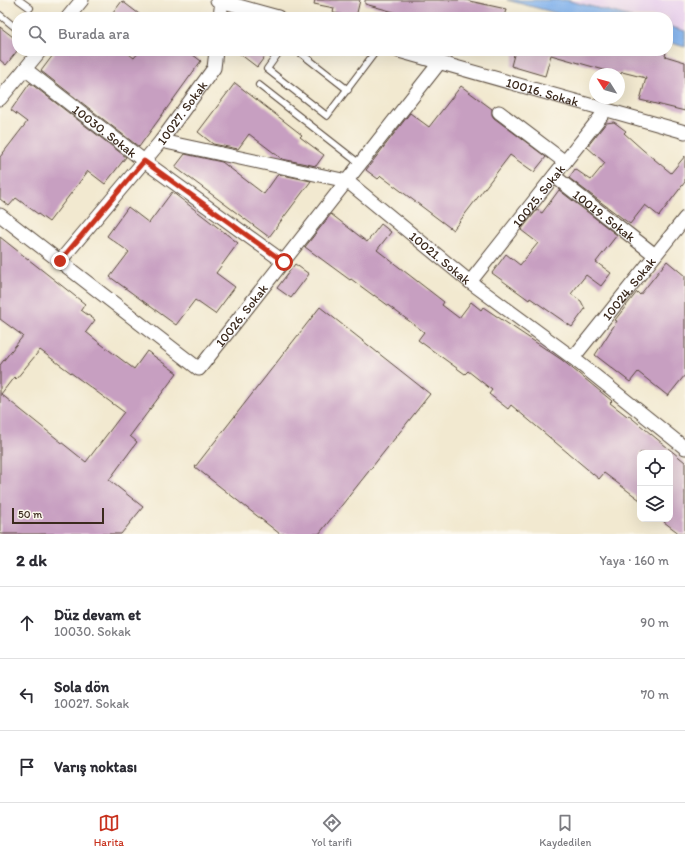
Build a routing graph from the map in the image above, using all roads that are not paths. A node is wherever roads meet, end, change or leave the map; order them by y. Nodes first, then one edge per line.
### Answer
1 (19, 0) edge
2 (82, 0) edge
3 (220, 0) edge
4 (30, 8) dead end
5 (72, 12) edge
6 (220, 12) edge
7 (261, 12) edge
8 (0, 15) edge
9 (12, 25) edge
10 (36, 56) edge
11 (215, 56) edge
12 (276, 56) edge
13 (304, 56) edge
14 (372, 56) edge
15 (418, 56) edge
16 (440, 62) junction
17 (24, 69) junction
18 (259, 85) dead end
19 (348, 90) junction
20 (0, 99) edge
21 (606, 110) junction
22 (499, 112) dead end
23 (685, 132) edge
24 (161, 141) junction
25 (144, 161) junction
26 (565, 162) junction
27 (360, 164) junction
28 (554, 176) junction
29 (346, 182) junction
30 (0, 215) edge
31 (685, 218) edge
32 (655, 256) junction
33 (60, 261) junction
34 (284, 262) junction
35 (470, 282) junction
36 (573, 358) junction
37 (684, 445) edge

1 - 4 lane
2 - 5 street
3 - 6 street
3 - 7 street
8 - 9 lane
10 - 17 street
11 - 24 street, 10027. Sokak
12 - 19 lane
13 - 19 lane
14 - 19 lane
15 - 16 street, 10016. Sokak
16 - 21 street, 10016. Sokak
16 - 27 street, 10026. Sokak
17 - 20 street
17 - 25 street, 10030. Sokak
18 - 27 lane
21 - 23 street, 10016. Sokak
21 - 26 street, 10025. Sokak
22 - 26 street
24 - 25 street, 10027. Sokak
24 - 29 street, 10021. Sokak
25 - 33 street, 10027. Sokak
25 - 34 street, 10030. Sokak
26 - 28 street, 10025. Sokak
27 - 29 street, 10026. Sokak
28 - 32 street, 10019. Sokak
28 - 35 street, 10025. Sokak
29 - 34 street, 10026. Sokak
29 - 35 street, 10021. Sokak
30 - 33 street, 10026. Sokak
31 - 32 street, 10024. Sokak
32 - 36 street, 10024. Sokak
33 - 34 street, 10026. Sokak
35 - 36 street, 10021. Sokak
36 - 37 street, 10021. Sokak

